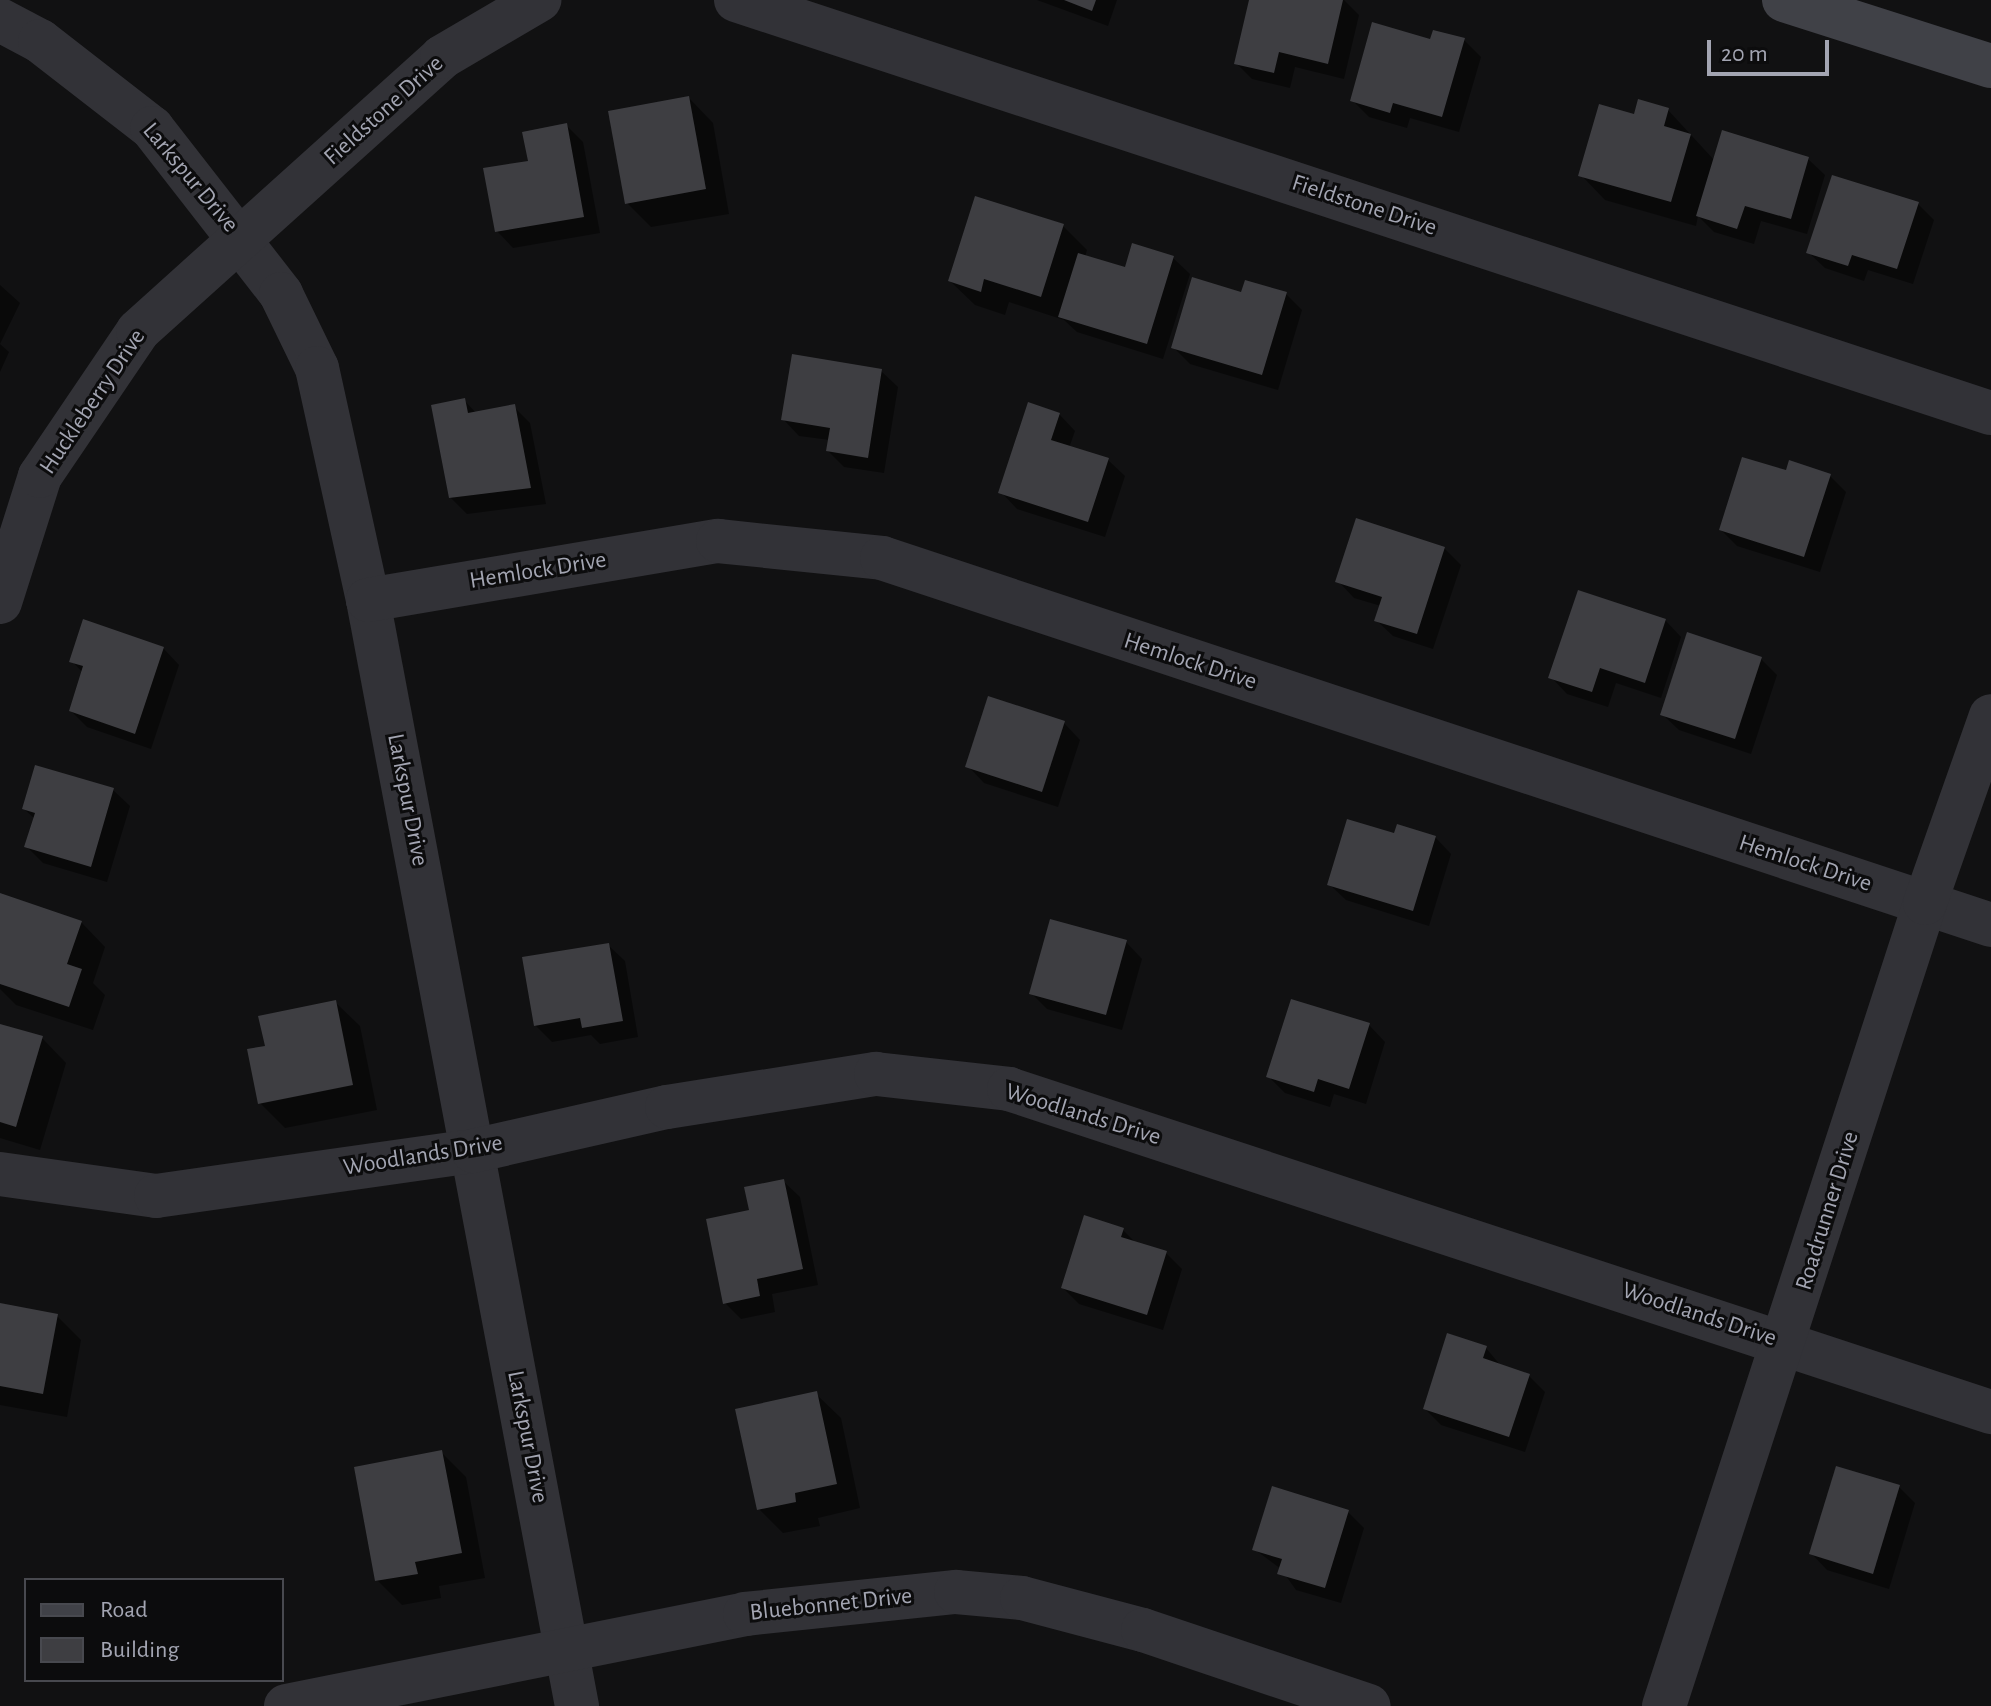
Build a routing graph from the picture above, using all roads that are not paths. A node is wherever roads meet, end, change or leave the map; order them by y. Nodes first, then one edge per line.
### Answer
1 (539, 0) edge
2 (736, 0) edge
3 (1784, 0) edge
4 (0, 20) edge
5 (1991, 66) edge
6 (241, 238) junction
7 (1991, 413) edge
8 (368, 600) junction
9 (0, 602) edge
10 (1991, 716) edge
11 (1925, 903) junction
12 (1991, 925) edge
13 (473, 1151) junction
14 (0, 1174) edge
15 (1786, 1343) junction
16 (1991, 1412) edge
17 (567, 1649) junction
18 (286, 1706) edge
19 (577, 1706) edge
20 (1369, 1706) edge
21 (1664, 1706) edge

1 - 6 street, Fieldstone Drive
2 - 7 street, Fieldstone Drive
3 - 5 street
4 - 6 street, Larkspur Drive
6 - 8 street, Larkspur Drive
6 - 9 street, Huckleberry Drive
8 - 11 street, Hemlock Drive
8 - 13 street, Larkspur Drive
10 - 11 street, Roadrunner Drive
11 - 12 street, Hemlock Drive
11 - 15 street, Roadrunner Drive
13 - 14 street, Woodlands Drive
13 - 15 street, Woodlands Drive
13 - 17 street, Larkspur Drive
15 - 16 street, Woodlands Drive
15 - 21 street, Roadrunner Drive
17 - 18 street, Bluebonnet Drive
17 - 19 street, Larkspur Drive
17 - 20 street, Bluebonnet Drive

